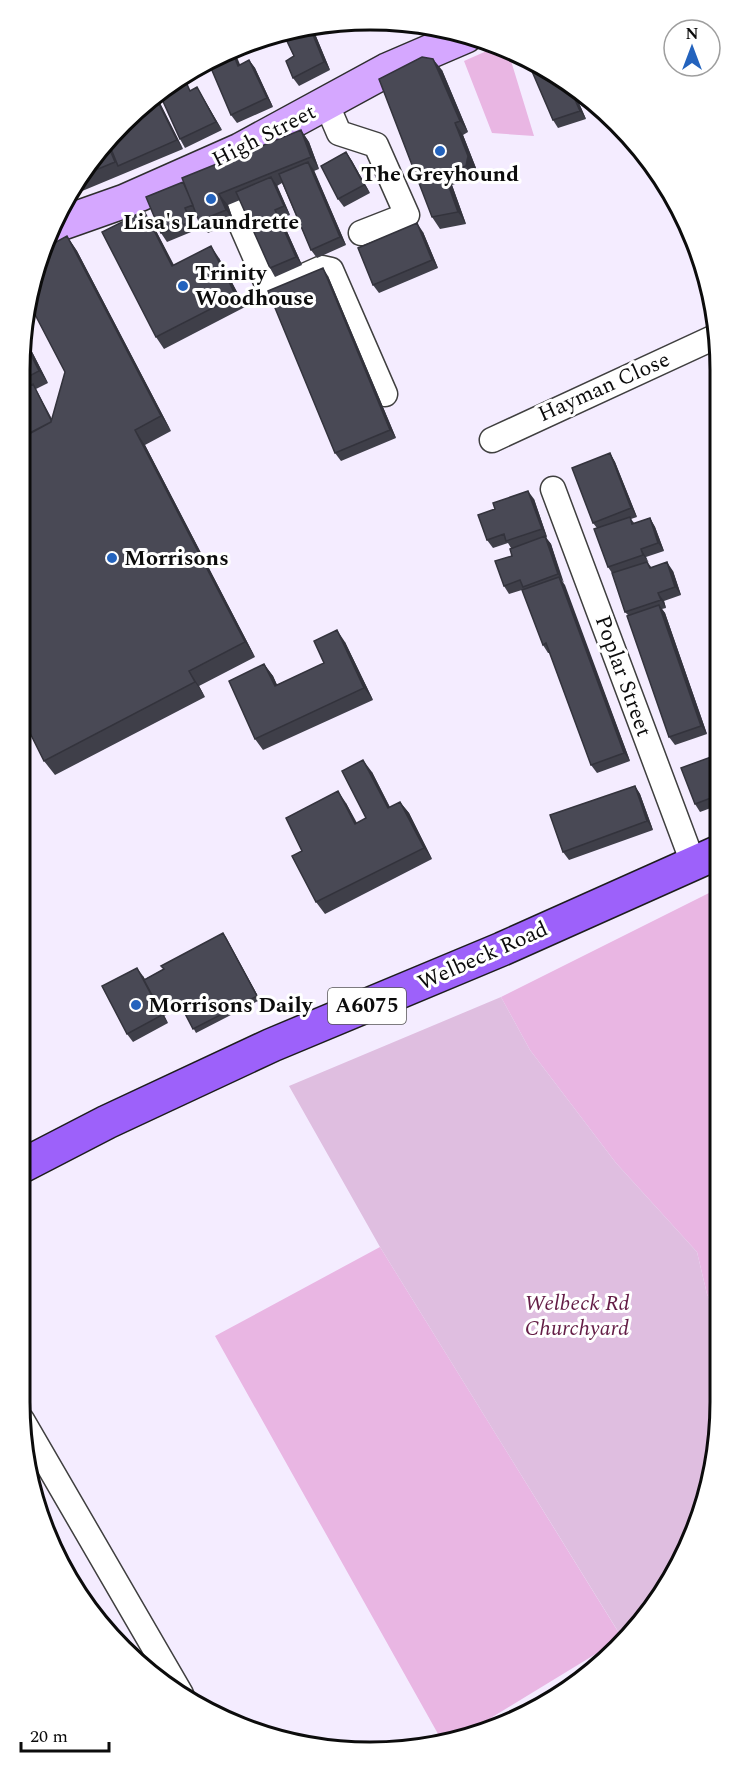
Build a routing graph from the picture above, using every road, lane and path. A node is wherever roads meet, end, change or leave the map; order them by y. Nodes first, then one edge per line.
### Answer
1 (454, 41) edge
2 (327, 105) junction
3 (232, 204) edge
4 (64, 223) edge
5 (361, 233) dead end
6 (708, 340) edge
7 (385, 394) dead end
8 (492, 440) dead end
9 (553, 489) dead end
10 (706, 858) edge
11 (30, 1162) edge
12 (32, 1438) edge
13 (172, 1679) edge

1 - 2 street, High Street
2 - 4 street, High Street
2 - 5 street
3 - 7 street
6 - 8 street, Hayman Close
9 - 10 street, Poplar Street
10 - 11 main road, Welbeck Road / A6075
12 - 13 street

